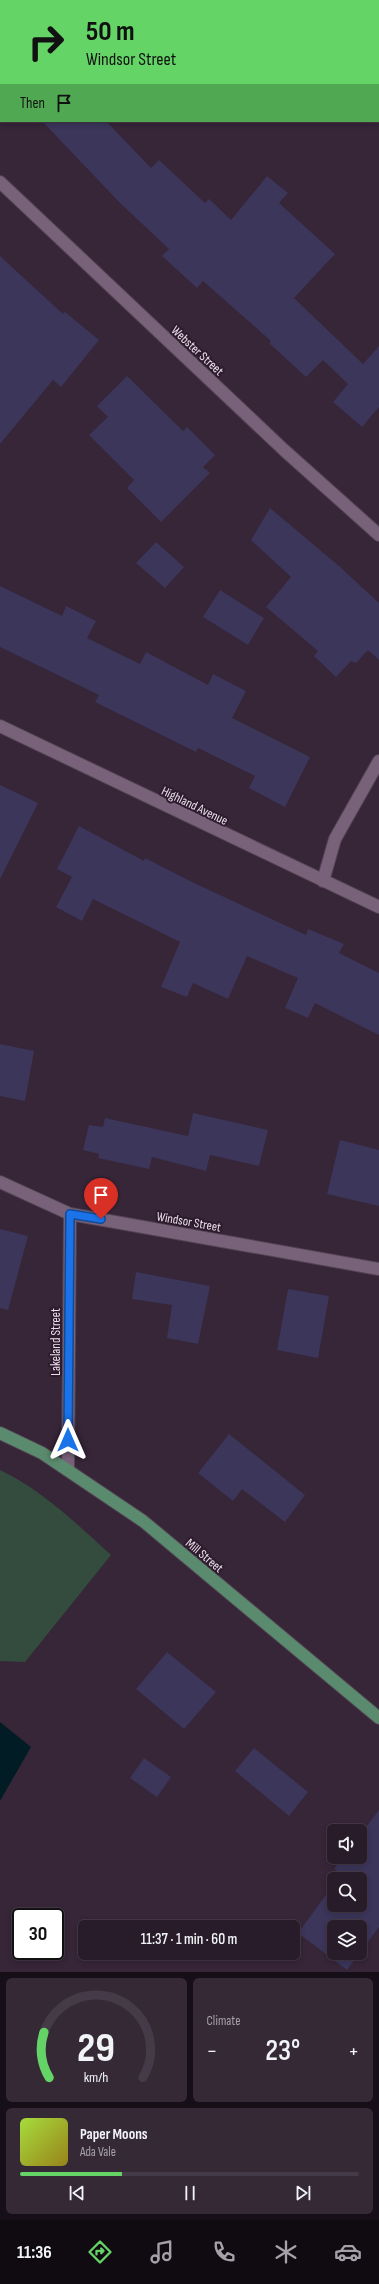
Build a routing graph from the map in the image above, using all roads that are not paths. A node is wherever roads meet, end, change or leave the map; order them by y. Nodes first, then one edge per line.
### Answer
1 (0, 182) edge
2 (379, 535) edge
3 (0, 726) edge
4 (379, 761) edge
5 (322, 880) junction
6 (379, 907) edge
7 (0, 1182) edge
8 (70, 1214) junction
9 (379, 1269) edge
10 (0, 1433) edge
11 (68, 1470) junction
12 (378, 1716) edge

1 - 2 street, Webster Street
3 - 5 street, Highland Avenue
4 - 5 street
5 - 6 street, Highland Avenue
7 - 8 street, Windsor Street
8 - 9 street, Windsor Street
8 - 11 street, Lakeland Street
10 - 11 main road, Mill Street
11 - 12 main road, Mill Street

